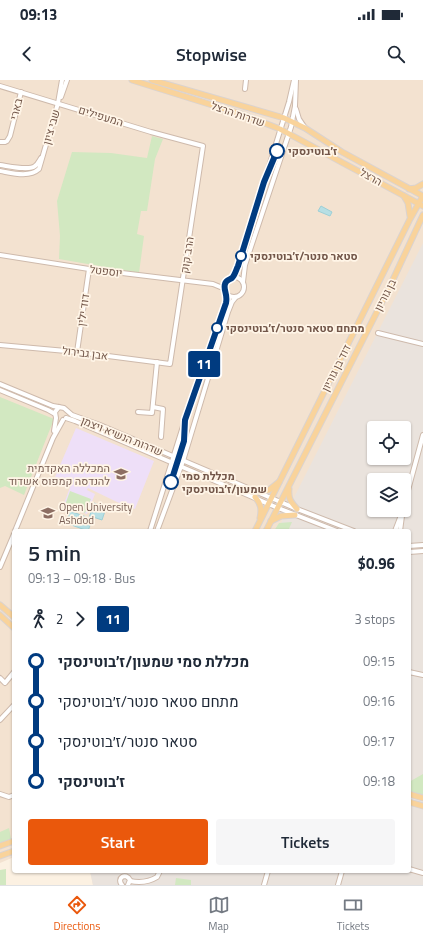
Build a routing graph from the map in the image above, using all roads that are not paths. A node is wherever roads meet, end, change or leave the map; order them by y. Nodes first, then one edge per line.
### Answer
1 (62, 80) edge
2 (67, 80) edge
3 (132, 80) edge
4 (152, 80) edge
5 (246, 80) edge
6 (295, 80) edge
7 (0, 86) edge
8 (245, 89) dead end
9 (21, 92) junction
10 (58, 103) junction
11 (295, 106) junction
12 (284, 118) junction
13 (292, 122) junction
14 (305, 128) junction
15 (280, 129) junction
16 (289, 133) junction
17 (0, 142) edge
18 (203, 146) joint
19 (44, 152) junction
20 (339, 160) joint
21 (0, 165) edge
22 (0, 171) edge
23 (423, 184) edge
24 (409, 189) junction
25 (403, 196) junction
26 (423, 196) edge
27 (421, 205) edge
28 (423, 216) edge
29 (410, 219) junction
30 (423, 222) edge
31 (417, 228) junction
32 (0, 255) edge
33 (89, 269) junction
34 (232, 278) junction
35 (183, 280) junction
36 (226, 282) junction
37 (243, 282) junction
38 (213, 284) junction
39 (225, 289) junction
40 (227, 294) junction
41 (236, 297) junction
42 (378, 333) dead end
43 (423, 344) edge
44 (0, 345) edge
45 (77, 352) junction
46 (157, 362) junction
47 (170, 364) joint
48 (0, 384) edge
49 (0, 390) edge
50 (59, 407) junction
51 (153, 407) junction
52 (68, 412) junction
53 (138, 412) dead end
54 (55, 416) junction
55 (64, 419) junction
56 (423, 435) edge
57 (161, 437) dead end
58 (53, 438) junction
59 (421, 448) edge
60 (423, 454) edge
61 (173, 457) junction
62 (417, 459) junction
63 (183, 461) junction
64 (172, 462) junction
65 (181, 466) junction
66 (411, 480) edge
67 (281, 481) junction
68 (289, 486) junction
69 (258, 492) junction
70 (255, 497) junction
71 (272, 498) junction
72 (281, 502) junction
73 (269, 504) junction
74 (278, 508) junction
75 (296, 512) junction
76 (400, 517) edge
77 (401, 517) edge
78 (271, 522) junction
79 (259, 524) junction
80 (16, 529) edge
81 (151, 529) edge
82 (158, 529) edge
83 (256, 529) edge
84 (267, 529) edge
85 (333, 529) edge
86 (348, 529) edge
87 (396, 529) edge
88 (400, 529) edge
89 (12, 539) edge
90 (411, 546) edge
91 (423, 546) edge
92 (423, 551) edge
93 (411, 552) edge
94 (0, 567) edge
95 (0, 605) edge
96 (0, 615) edge
97 (12, 615) edge
98 (12, 626) edge
99 (411, 672) edge
100 (12, 674) edge
101 (423, 674) edge
102 (0, 678) edge
103 (12, 707) edge
104 (0, 720) edge
105 (0, 794) edge
106 (411, 795) edge
107 (12, 796) edge
108 (423, 798) edge
109 (411, 803) edge
110 (423, 806) edge
111 (12, 842) edge
112 (0, 846) edge
113 (12, 852) edge
114 (0, 856) edge
115 (411, 870) edge
116 (123, 873) edge
117 (159, 873) edge
118 (267, 873) edge
119 (341, 873) edge
120 (423, 873) edge
121 (129, 883) edge
122 (122, 885) edge
123 (264, 885) edge
124 (338, 885) edge

1 - 10 street, שבי ציון
2 - 10 street, שבי ציון
3 - 15 main road, שדרות הרצל
4 - 12 main road, שדרות הרצל
5 - 8 street
6 - 11 street
6 - 12 street
7 - 9 street, המעפילים
9 - 10 street, המעפילים
9 - 17 street, בארי
10 - 18 street, המעפילים
10 - 19 street, שבי ציון
11 - 13 street
11 - 14 street
12 - 13 main road
12 - 15 street
13 - 14 main road
13 - 16 street
14 - 24 main road
15 - 16 main road, שדרות הרצל
15 - 34 street
16 - 20 main road, שדרות הרצל
16 - 37 street
18 - 35 street, הרב קוק
19 - 21 street, שבי ציון
19 - 22 street, שבי ציון
20 - 25 main road, הרצל
23 - 24 main road
24 - 26 main road
25 - 27 main road
25 - 29 main road
26 - 27 main road, דוד בן גוריון
27 - 29 main road, דוד בן גוריון
28 - 31 main road, בן גוריון
29 - 67 main road, דוד בן גוריון
30 - 31 main road
31 - 68 main road, בן גוריון
32 - 33 street, יוספטל
33 - 35 street, יוספטל
33 - 45 street, דוד ילין
34 - 36 street
34 - 37 street
35 - 38 street, יוספטל
35 - 47 street, הרב קוק
36 - 38 street, יוספטל
36 - 39 street
37 - 41 street
38 - 39 street, יוספטל
39 - 40 street
40 - 41 street
40 - 61 street
41 - 63 street
42 - 43 street
44 - 45 street, אבן גבירול
45 - 46 street, אבן גבירול
46 - 47 street, אבן גבירול
46 - 51 street
48 - 50 street
49 - 54 street
50 - 52 street
50 - 54 street
51 - 53 street
51 - 57 street
52 - 55 street
52 - 61 street, שדרות הנשיא ויצמן
54 - 55 street
54 - 58 street
55 - 58 street
55 - 64 street, שדרות הנשיא ויצמן
56 - 59 street
58 - 80 street
59 - 62 street
60 - 62 street
61 - 63 street, שדרות הנשיא ויצמן
61 - 64 street
62 - 66 street
63 - 65 street
63 - 69 street, שדרות הנשיא ויצמן
64 - 65 street, שדרות הנשיא ויצמן
64 - 81 street
65 - 70 street, שדרות הנשיא ויצמן
65 - 82 street
67 - 69 main road
67 - 71 main road, דוד בן גוריון
68 - 72 main road, בן גוריון
68 - 75 main road
69 - 71 street, שדרות הנשיא ויצמן
70 - 73 street, שדרות הנשיא ויצמן
70 - 79 main road
71 - 72 street, שדרות הנשיא ויצמן
71 - 73 main road, דוד בן גוריון
72 - 74 main road, בן גוריון
72 - 75 street, שדרות הנשיא ויצמן
73 - 74 street, שדרות הנשיא ויצמן
73 - 79 main road, דוד בן גוריון
74 - 75 street, שדרות הנשיא ויצמן
74 - 78 main road, בן גוריון
75 - 78 main road
75 - 85 street, שדרות הנשיא ויצמן
75 - 86 street, שדרות הנשיא ויצמן
76 - 87 street
77 - 88 street
78 - 84 main road, בן גוריון
79 - 83 main road
89 - 94 street
90 - 91 street
92 - 93 street
95 - 97 main road
96 - 98 main road
99 - 101 street
100 - 102 street
103 - 104 street
105 - 107 street
106 - 108 main road
109 - 110 main road
111 - 112 main road
113 - 114 main road
115 - 120 street
116 - 121 street
116 - 122 street
117 - 121 street
118 - 123 street
119 - 124 street

